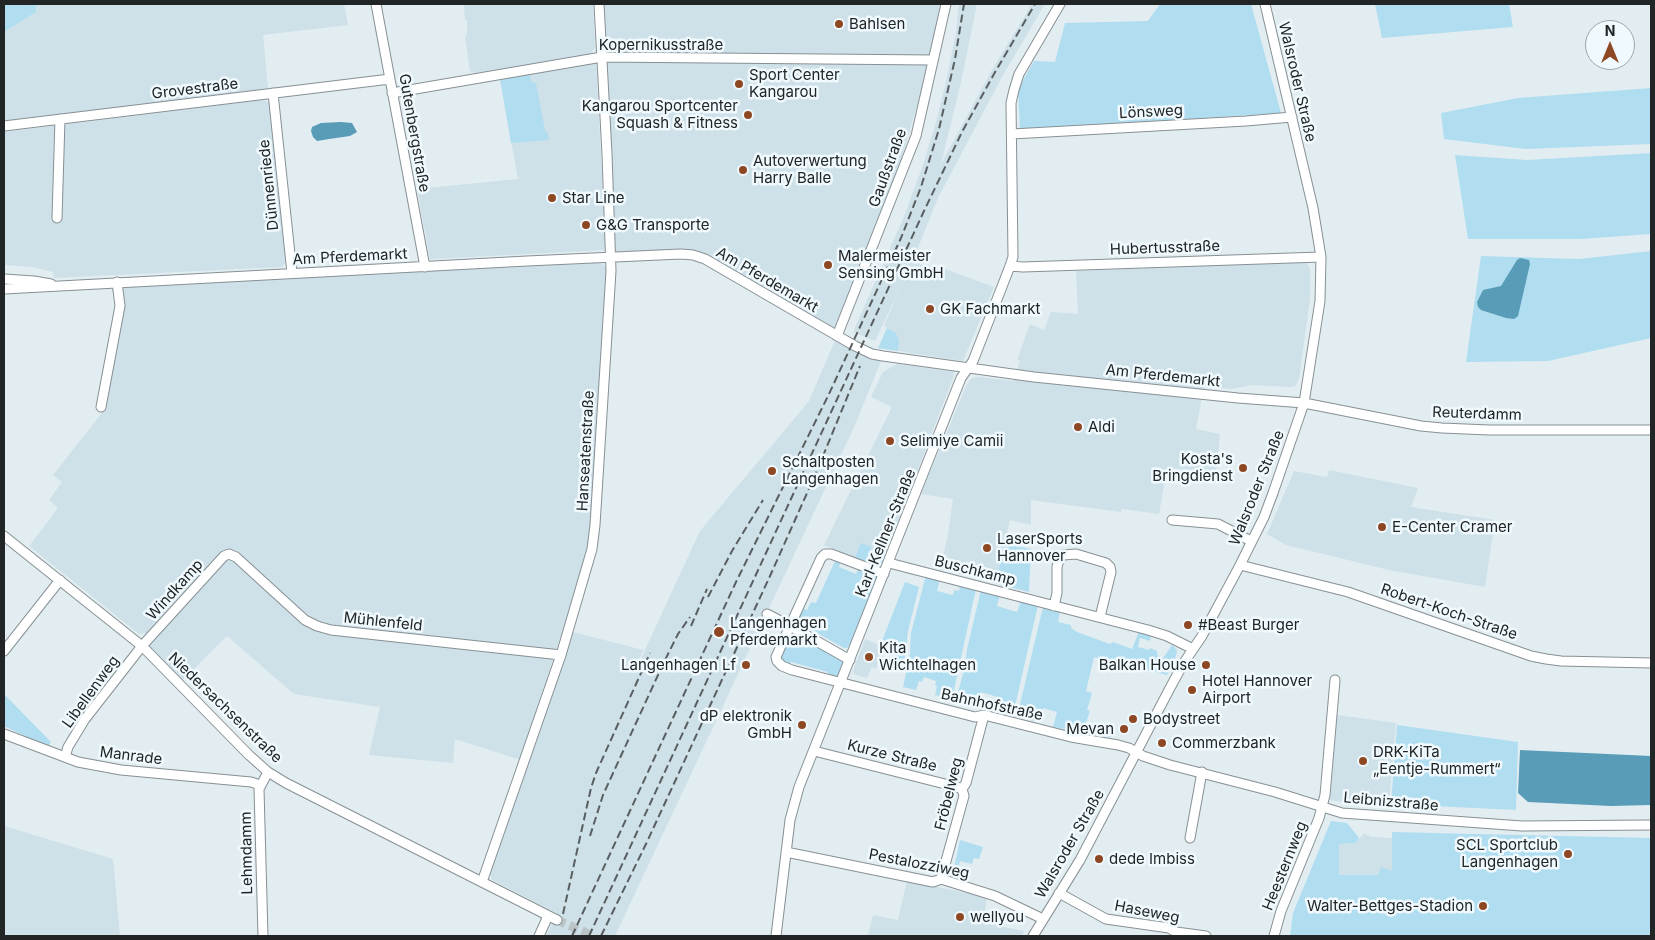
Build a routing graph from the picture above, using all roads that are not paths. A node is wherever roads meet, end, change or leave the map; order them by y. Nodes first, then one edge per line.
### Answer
1 (376, 4) edge
2 (599, 4) edge
3 (946, 4) edge
4 (1060, 4) edge
5 (1265, 4) edge
6 (602, 57) junction
7 (934, 60) junction
8 (390, 79) junction
9 (273, 93) junction
10 (392, 93) junction
11 (1292, 116) junction
12 (60, 119) junction
13 (4, 126) edge
14 (1012, 134) junction
15 (57, 218) dead end
16 (1320, 257) junction
17 (611, 258) junction
18 (1010, 266) junction
19 (425, 267) junction
20 (292, 273) junction
21 (4, 278) edge
22 (117, 282) junction
23 (59, 286) junction
24 (4, 289) edge
25 (837, 336) junction
26 (967, 369) junction
27 (1304, 403) junction
28 (100, 407) dead end
29 (1651, 430) edge
30 (1172, 520) dead end
31 (4, 536) edge
32 (1252, 541) junction
33 (229, 554) joint
34 (889, 563) junction
35 (1240, 565) junction
36 (884, 574) junction
37 (60, 580) junction
38 (1054, 606) junction
39 (768, 614) dead end
40 (1100, 617) junction
41 (790, 626) junction
42 (142, 646) junction
43 (1193, 650) junction
44 (4, 651) edge
45 (561, 655) junction
46 (850, 660) junction
47 (1651, 663) edge
48 (1335, 680) dead end
49 (842, 682) junction
50 (984, 715) junction
51 (4, 734) edge
52 (814, 751) junction
53 (1137, 753) junction
54 (65, 757) junction
55 (268, 772) junction
56 (1202, 772) junction
57 (260, 784) junction
58 (962, 790) junction
59 (1322, 807) junction
60 (1651, 825) edge
61 (1190, 838) dead end
62 (786, 852) junction
63 (941, 879) junction
64 (482, 882) junction
65 (1059, 893) junction
66 (548, 916) junction
67 (1043, 919) junction
68 (557, 920) tunnel mouth
69 (263, 936) edge
70 (539, 936) edge
71 (776, 936) edge
72 (1033, 936) edge
73 (1206, 936) edge
74 (1274, 936) edge

1 - 8 street, Gutenbergstraße
2 - 6 street, Hanseatenstraße
3 - 7 street, Gaußstraße
4 - 14 street, Karl-Kellner-Straße
5 - 11 street, Walsroder Straße
6 - 7 street, Kopernikusstraße
6 - 10 street, Kopernikusstraße
6 - 17 street, Hanseatenstraße
7 - 25 street, Gaußstraße
8 - 9 street, Grovestraße
8 - 10 street, Gutenbergstraße
9 - 12 street, Grovestraße
9 - 20 street, Dünnenriede
10 - 19 street, Gutenbergstraße
11 - 14 street, Lönsweg
11 - 16 street, Walsroder Straße
12 - 13 street, Grovestraße
12 - 15 street
14 - 18 street, Karl-Kellner-Straße
16 - 18 street, Hubertusstraße
16 - 27 street, Walsroder Straße
17 - 19 street, Am Pferdemarkt
17 - 25 street, Am Pferdemarkt
17 - 45 street, Hanseatenstraße
18 - 26 street, Karl-Kellner-Straße
19 - 20 street, Am Pferdemarkt
20 - 22 street, Am Pferdemarkt
21 - 23 street, Am Pferdemarkt
22 - 23 street, Am Pferdemarkt
22 - 28 street
23 - 24 street, Am Pferdemarkt
25 - 26 street, Am Pferdemarkt
26 - 27 street, Am Pferdemarkt
26 - 34 street, Karl-Kellner-Straße
27 - 29 street, Reuterdamm
27 - 32 street, Walsroder Straße
30 - 32 street
31 - 37 street, Niedersachsenstraße
32 - 35 street, Walsroder Straße
33 - 42 street, Windkamp
33 - 45 street, Mühlenfeld
34 - 36 street, Karl-Kellner-Straße
34 - 38 street, Buschkamp
35 - 43 street, Walsroder Straße
35 - 47 street, Robert-Koch-Straße
36 - 41 street
36 - 46 street, Karl-Kellner-Straße
37 - 42 street, Niedersachsenstraße
37 - 44 street
38 - 40 street, Buschkamp
38 - 40 street
39 - 41 street
40 - 43 street, Buschkamp
41 - 46 street
41 - 49 street, Bahnhofstraße
42 - 54 street, Libellenweg
42 - 55 street, Niedersachsenstraße
43 - 53 street, Walsroder Straße
45 - 64 street, Hanseatenstraße
46 - 49 street, Karl-Kellner-Straße
48 - 59 street, Heesternweg
49 - 50 street, Bahnhofstraße
49 - 52 street, Karl-Kellner-Straße
50 - 53 street, Bahnhofstraße
50 - 58 street, Fröbelweg
51 - 54 street, Manrade
52 - 58 street, Kurze Straße
52 - 62 street, Karl-Kellner-Straße
53 - 56 street, Leibnizstraße
53 - 65 street, Walsroder Straße
54 - 57 street, Manrade
55 - 57 street
55 - 64 street, Niedersachsenstraße
56 - 59 street, Leibnizstraße
56 - 61 street
57 - 69 street, Lehmdamm
58 - 63 street, Fröbelweg
59 - 60 street, Leibnizstraße
59 - 74 street, Heesternweg
62 - 63 street, Pestalozziweg
62 - 71 street, Karl-Kellner-Straße
63 - 67 street, Pestalozziweg
64 - 66 street, Niedersachsenstraße
65 - 67 street, Walsroder Straße
65 - 73 street, Haseweg
66 - 68 street, Niedersachsenstraße
66 - 70 street
67 - 72 street, Walsroder Straße

